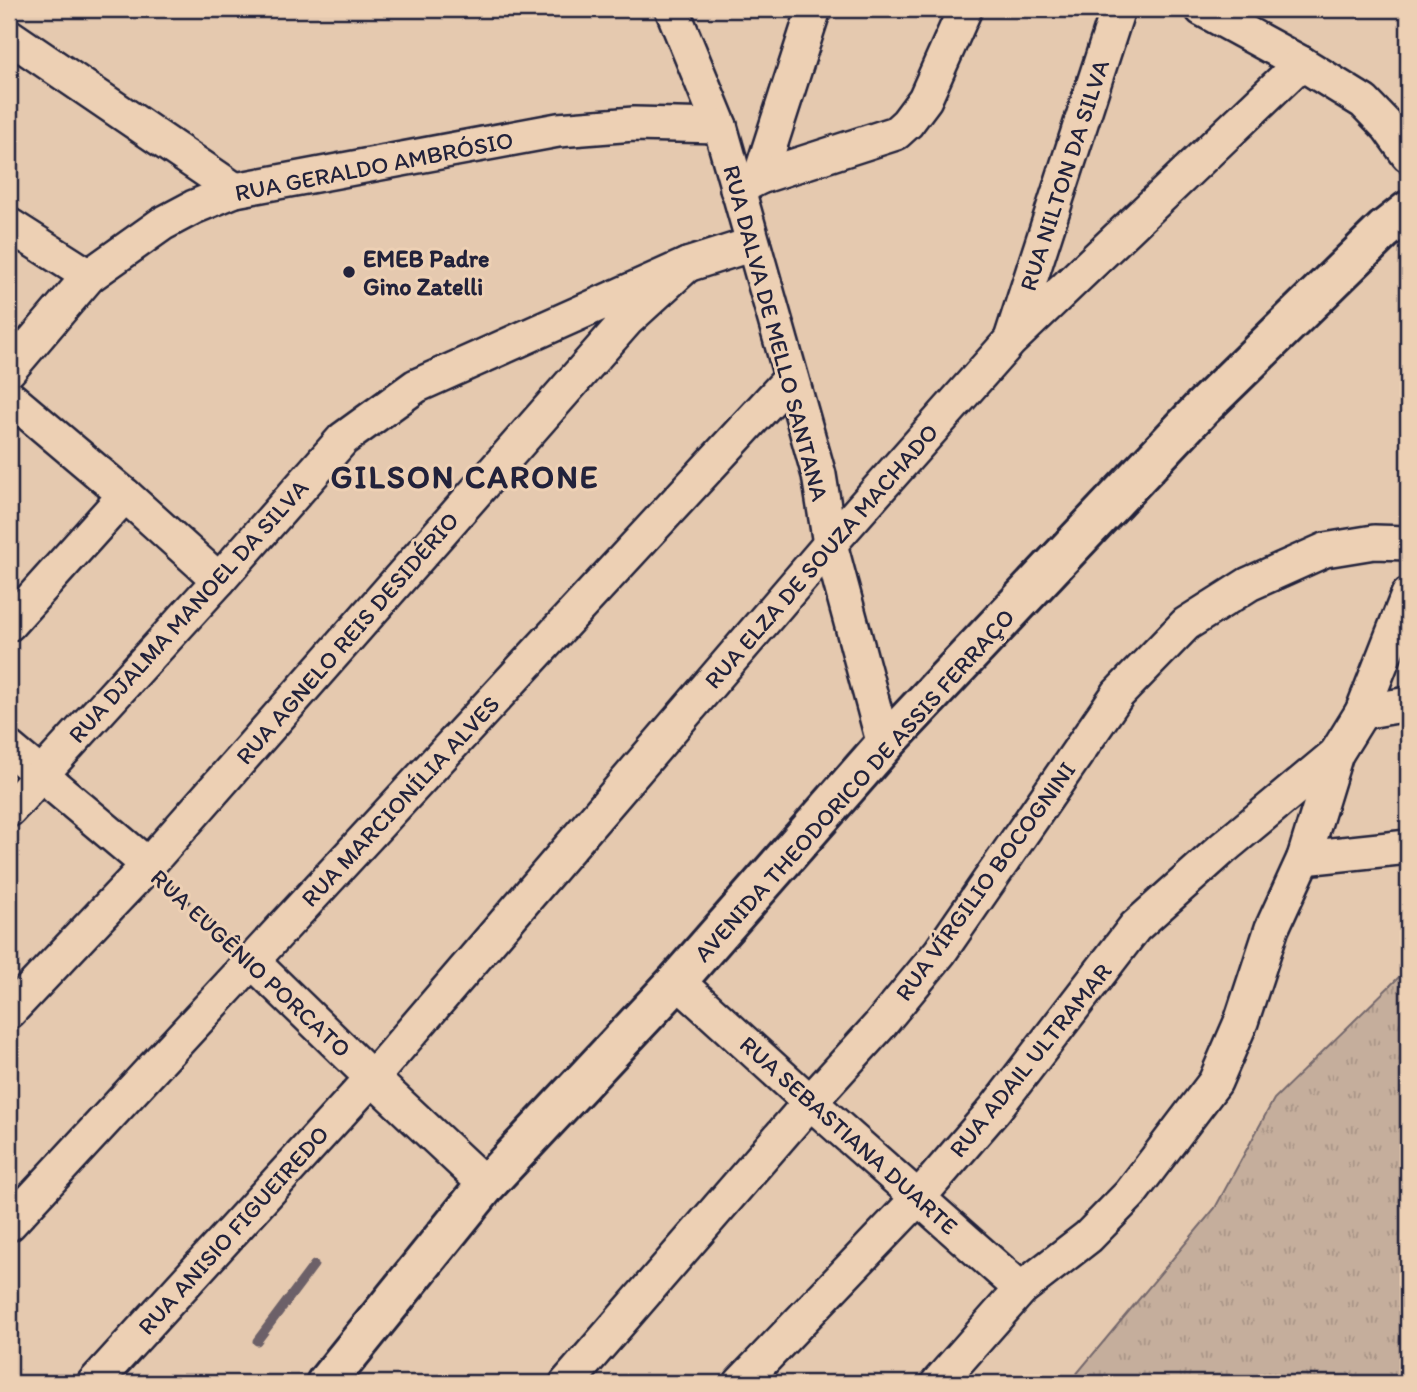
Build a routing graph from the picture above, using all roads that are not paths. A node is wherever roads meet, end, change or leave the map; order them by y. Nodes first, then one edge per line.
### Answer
1 (672, 9) edge
2 (814, 9) edge
3 (965, 9) edge
4 (1118, 9) edge
5 (1202, 9) edge
6 (9, 36) edge
7 (1301, 62) junction
8 (720, 126) junction
9 (1408, 155) edge
10 (748, 183) junction
11 (235, 190) junction
12 (1408, 211) edge
13 (9, 225) edge
14 (753, 244) junction
15 (687, 265) junction
16 (89, 276) junction
17 (1010, 341) junction
18 (9, 370) edge
19 (792, 378) junction
20 (9, 397) edge
21 (125, 495) junction
22 (1408, 543) edge
23 (830, 544) junction
24 (219, 580) junction
25 (1408, 595) edge
26 (9, 624) edge
27 (1408, 704) edge
28 (1362, 712) junction
29 (884, 745) junction
30 (9, 748) edge
31 (1336, 754) junction
32 (40, 776) junction
33 (9, 810) edge
34 (1408, 847) edge
35 (1304, 858) junction
36 (148, 865) junction
37 (252, 961) junction
38 (677, 981) junction
39 (9, 1012) edge
40 (372, 1077) junction
41 (810, 1102) junction
42 (486, 1185) junction
43 (919, 1197) junction
44 (9, 1224) edge
45 (1021, 1289) junction
46 (94, 1383) edge
47 (326, 1383) edge
48 (567, 1383) edge
49 (741, 1383) edge
50 (938, 1383) edge

1 - 8 street, RUA DALVA DE MELLO SANTANA
2 - 10 street
3 - 10 street
4 - 17 street, RUA NILTON DA SILVA
5 - 7 street
6 - 11 street
7 - 9 street
7 - 17 street, RUA ELZA DE SOUZA MACHADO
8 - 10 street, RUA DALVA DE MELLO SANTANA
8 - 11 street, RUA GERALDO AMBRÓSIO
10 - 14 street, RUA DALVA DE MELLO SANTANA
11 - 16 street, RUA GERALDO AMBRÓSIO
12 - 29 street, AVENIDA THEODORICO DE ASSIS FERRAÇO
13 - 16 street
14 - 15 street, RUA DJALMA MANOEL DA SILVA
14 - 19 street, RUA DALVA DE MELLO SANTANA
15 - 24 street, RUA DJALMA MANOEL DA SILVA
15 - 36 street, RUA AGNELO REIS DESIDÉRIO
16 - 18 street, RUA GERALDO AMBRÓSIO
17 - 23 street, RUA ELZA DE SOUZA MACHADO
19 - 23 street, RUA DALVA DE MELLO SANTANA
19 - 37 street, RUA MARCIONÍLIA ALVES
20 - 21 street
21 - 24 street
21 - 26 street
22 - 41 street, RUA VÍRGILIO BOCOGNINI
23 - 29 street, RUA DALVA DE MELLO SANTANA
23 - 40 street, RUA ELZA DE SOUZA MACHADO
24 - 32 street, RUA DJALMA MANOEL DA SILVA
25 - 28 street
27 - 28 street
28 - 31 street
29 - 38 street, AVENIDA THEODORICO DE ASSIS FERRAÇO
30 - 32 street, RUA EUGÊNIO PORCATO
31 - 35 street
31 - 43 street, RUA ADAIL ULTRAMAR
32 - 33 street, RUA DJALMA MANOEL DA SILVA
32 - 36 street, RUA EUGÊNIO PORCATO
34 - 35 street
35 - 45 street
36 - 39 street, RUA AGNELO REIS DESIDÉRIO
37 - 40 street, RUA EUGÊNIO PORCATO
37 - 44 street, RUA MARCIONÍLIA ALVES
38 - 41 street, RUA SEBASTIANA DUARTE
38 - 42 street, AVENIDA THEODORICO DE ASSIS FERRAÇO
40 - 42 street, RUA EUGÊNIO PORCATO
40 - 46 street, RUA ANISIO FIGUEIREDO
41 - 43 street, RUA SEBASTIANA DUARTE
41 - 48 street, RUA VÍRGILIO BOCOGNINI
42 - 47 street, AVENIDA THEODORICO DE ASSIS FERRAÇO
43 - 45 street, RUA SEBASTIANA DUARTE
43 - 49 street, RUA ADAIL ULTRAMAR
45 - 50 street

